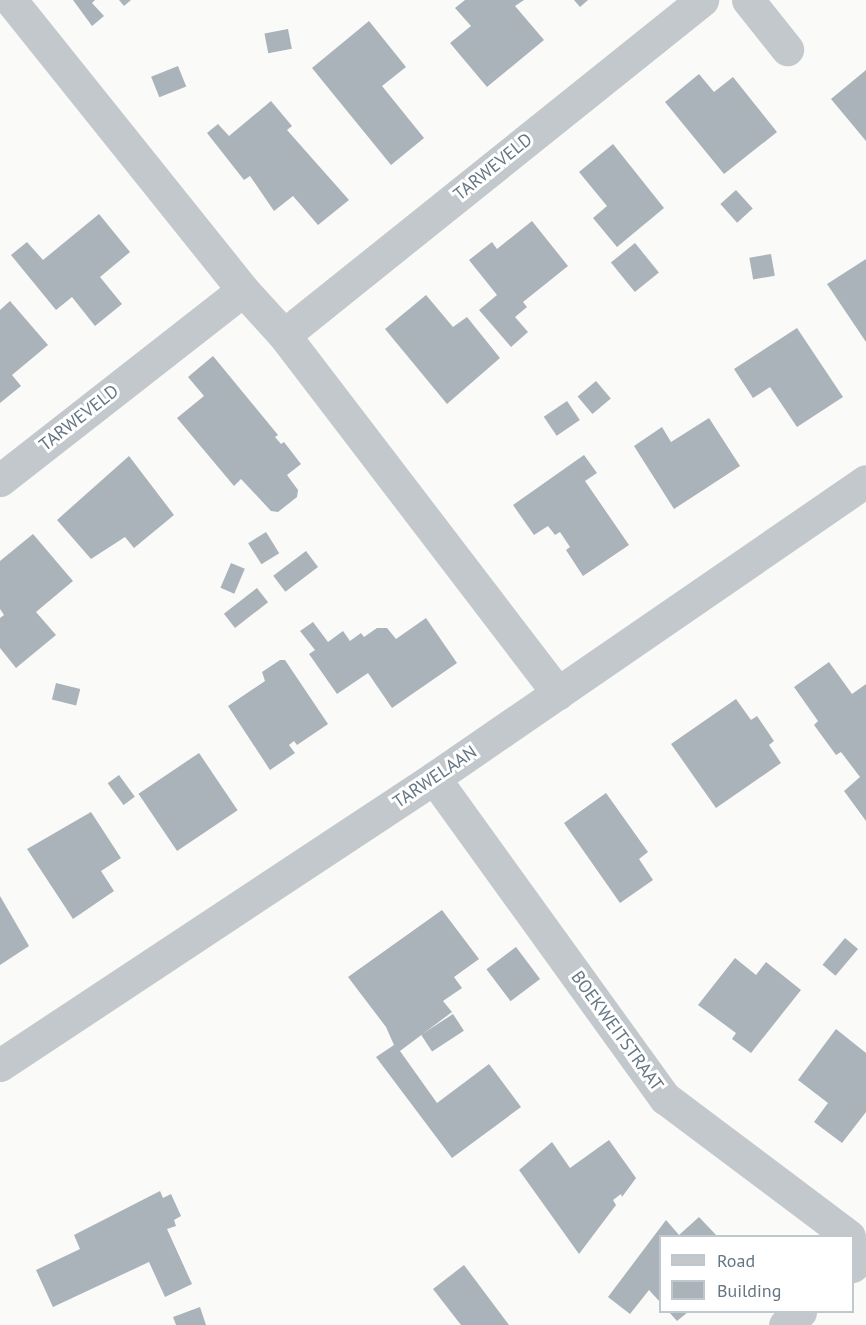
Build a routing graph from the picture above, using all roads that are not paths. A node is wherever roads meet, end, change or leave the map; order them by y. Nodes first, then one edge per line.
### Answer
1 (11, 0) edge
2 (702, 0) edge
3 (748, 0) edge
4 (787, 49) dead end
5 (243, 290) junction
6 (284, 335) junction
7 (0, 480) edge
8 (866, 481) edge
9 (558, 693) junction
10 (434, 778) junction
11 (0, 1065) edge
12 (848, 1235) edge
13 (854, 1241) edge
14 (866, 1252) edge
15 (854, 1264) edge
16 (798, 1313) edge
17 (785, 1325) edge

1 - 5 street
2 - 6 street, TARWEVELD
3 - 4 street
5 - 6 street
5 - 7 street, TARWEVELD
6 - 9 street
8 - 9 street, TARWELAAN
9 - 10 street, TARWELAAN
10 - 11 street, TARWELAAN
10 - 12 street, BOEKWEITSTRAAT
13 - 14 street
14 - 15 street
16 - 17 street

